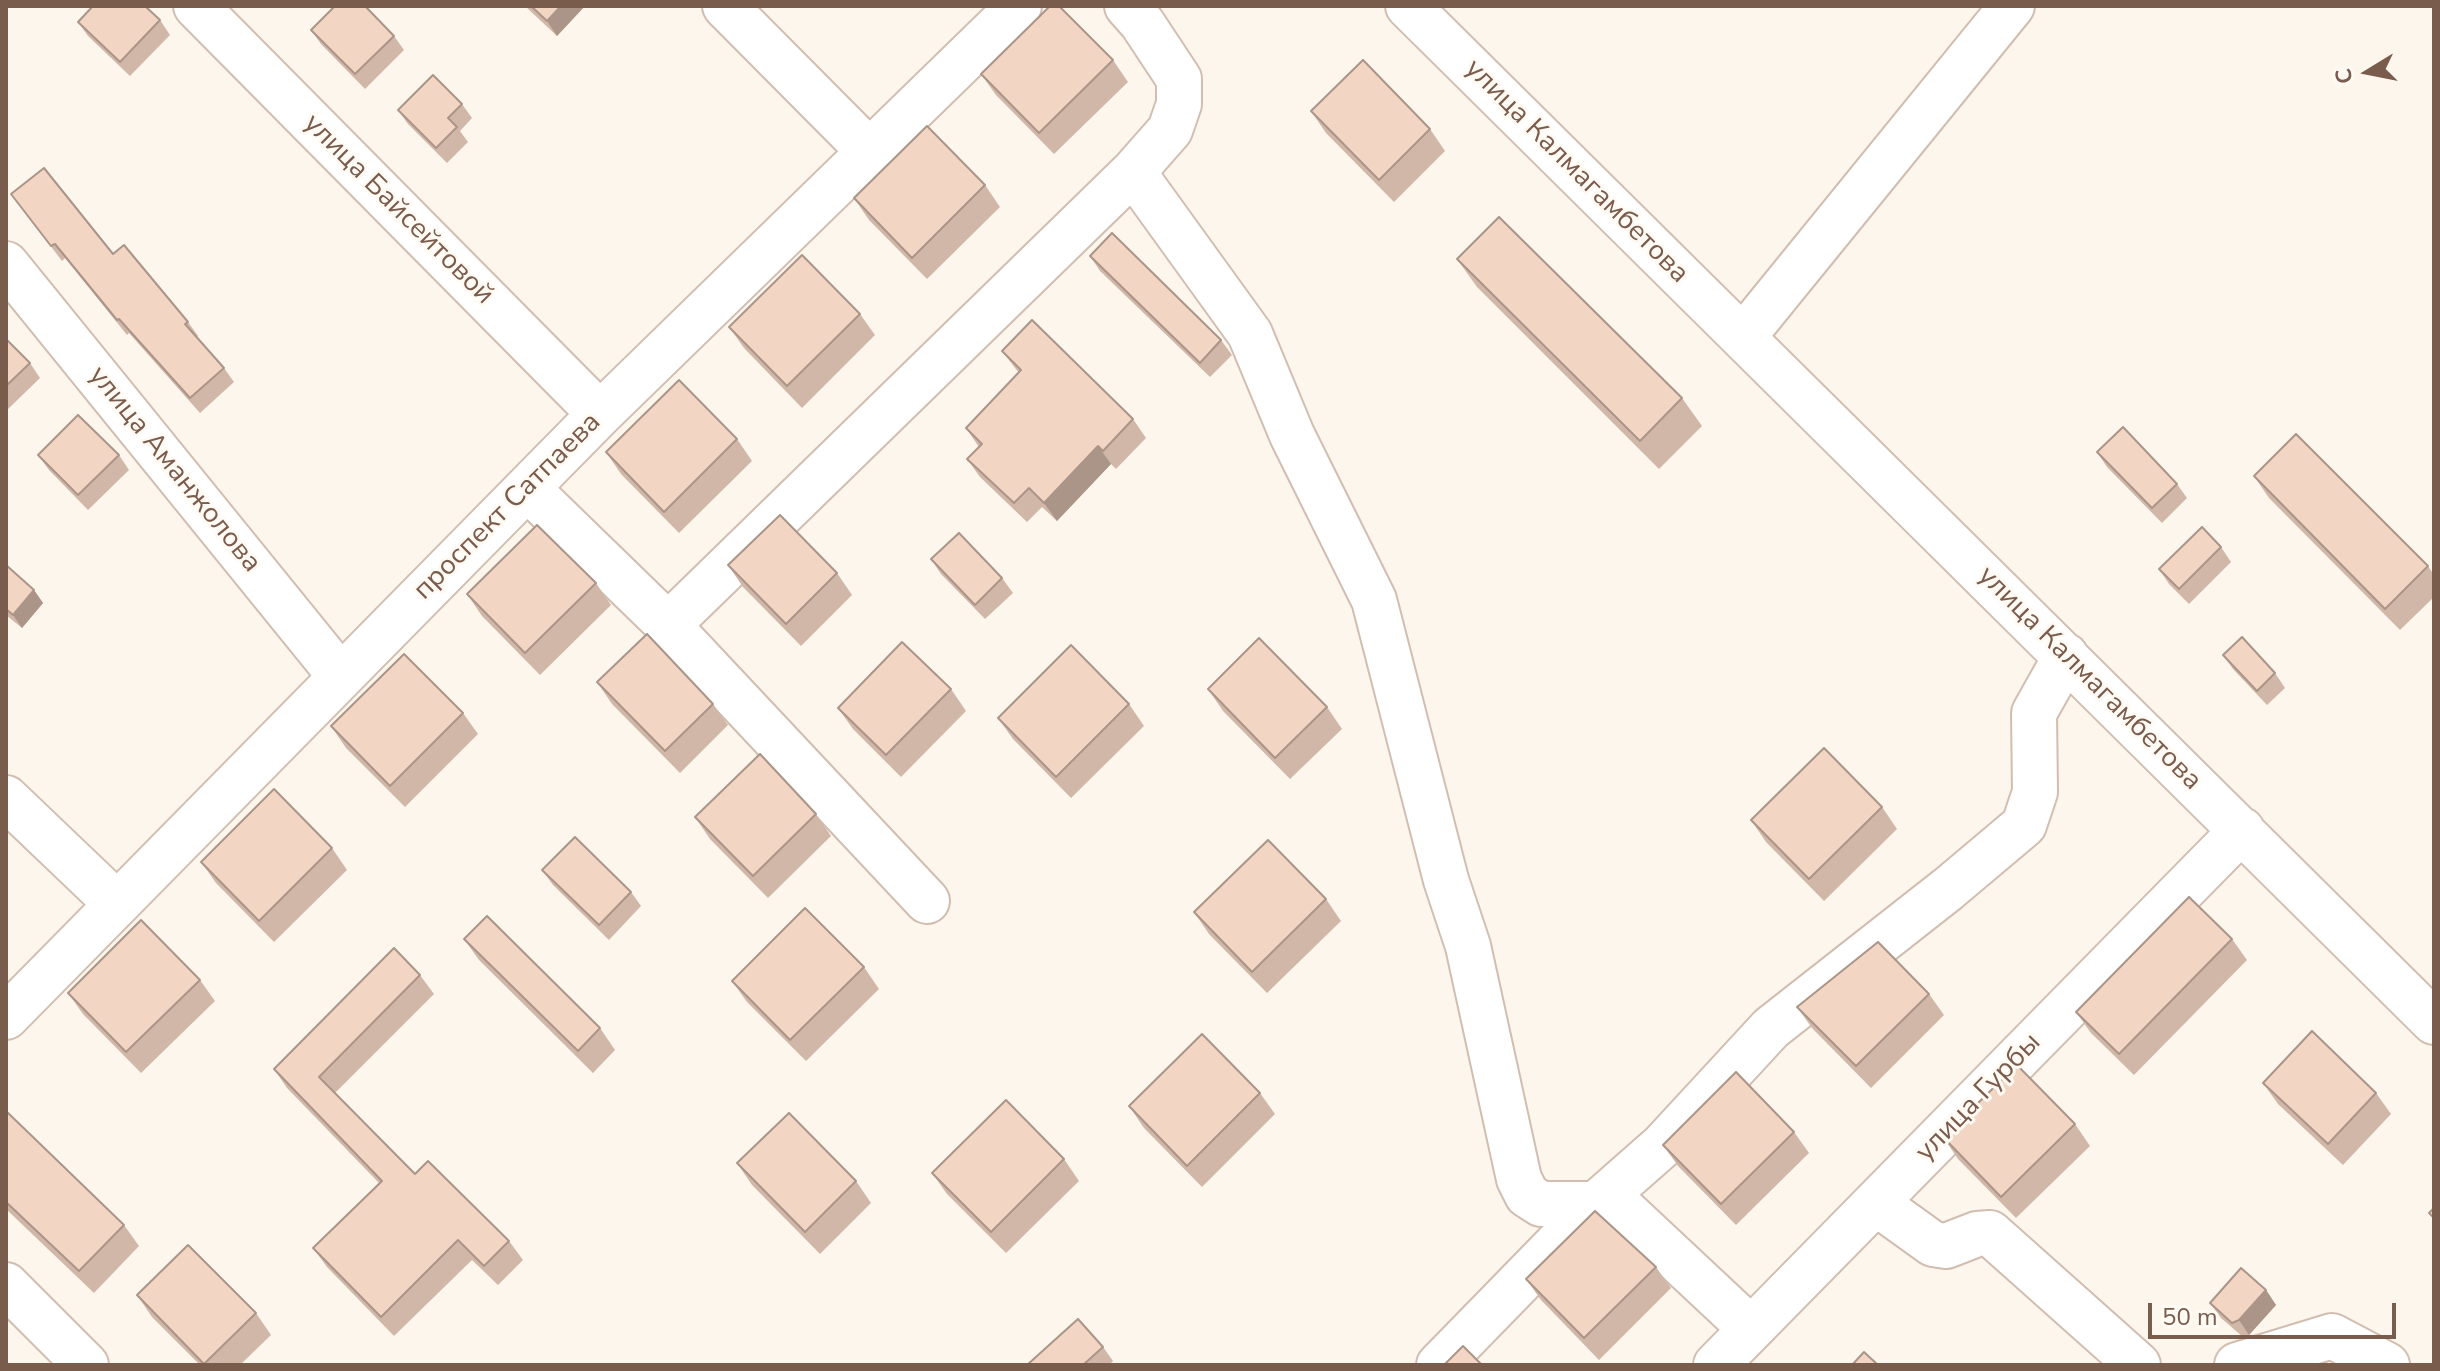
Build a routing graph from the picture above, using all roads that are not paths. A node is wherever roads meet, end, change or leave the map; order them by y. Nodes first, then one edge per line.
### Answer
1 (196, 6) edge
2 (725, 6) edge
3 (1019, 6) edge
4 (1127, 6) edge
5 (1408, 6) edge
6 (2012, 6) edge
7 (869, 151) junction
8 (1133, 172) junction
9 (6, 264) edge
10 (1743, 337) junction
11 (600, 414) junction
12 (527, 488) junction
13 (668, 625) junction
14 (2066, 656) junction
15 (341, 677) junction
16 (6, 798) edge
17 (2242, 830) junction
18 (927, 901) dead end
19 (117, 904) junction
20 (6, 1017) edge
21 (2434, 1022) edge
22 (1876, 1203) junction
23 (1596, 1204) junction
24 (6, 1285) edge
25 (1751, 1329) junction
26 (86, 1365) edge
27 (1439, 1365) edge
28 (1716, 1365) edge
29 (2138, 1365) edge
30 (2237, 1365) edge
31 (2387, 1365) edge

1 - 11 street, улица Байсейтовой
2 - 7 street
3 - 7 street, проспект Сатпаева
4 - 8 street
5 - 10 street, улица Калмагамбетова
6 - 10 street
7 - 11 street, проспект Сатпаева
8 - 13 street
8 - 23 street
9 - 15 street, улица Аманжолова
10 - 14 street, улица Калмагамбетова
11 - 12 street, проспект Сатпаева
12 - 13 street
12 - 15 street, проспект Сатпаева
13 - 18 street
14 - 17 street, улица Калмагамбетова
14 - 23 street
15 - 19 street, проспект Сатпаева
16 - 19 street
17 - 21 street, улица Калмагамбетова
17 - 22 street, улица Гурбы
19 - 20 street, проспект Сатпаева
22 - 25 street, улица Гурбы
22 - 29 street
23 - 25 street
23 - 27 street
24 - 26 street
25 - 28 street, улица Гурбы
30 - 31 street

